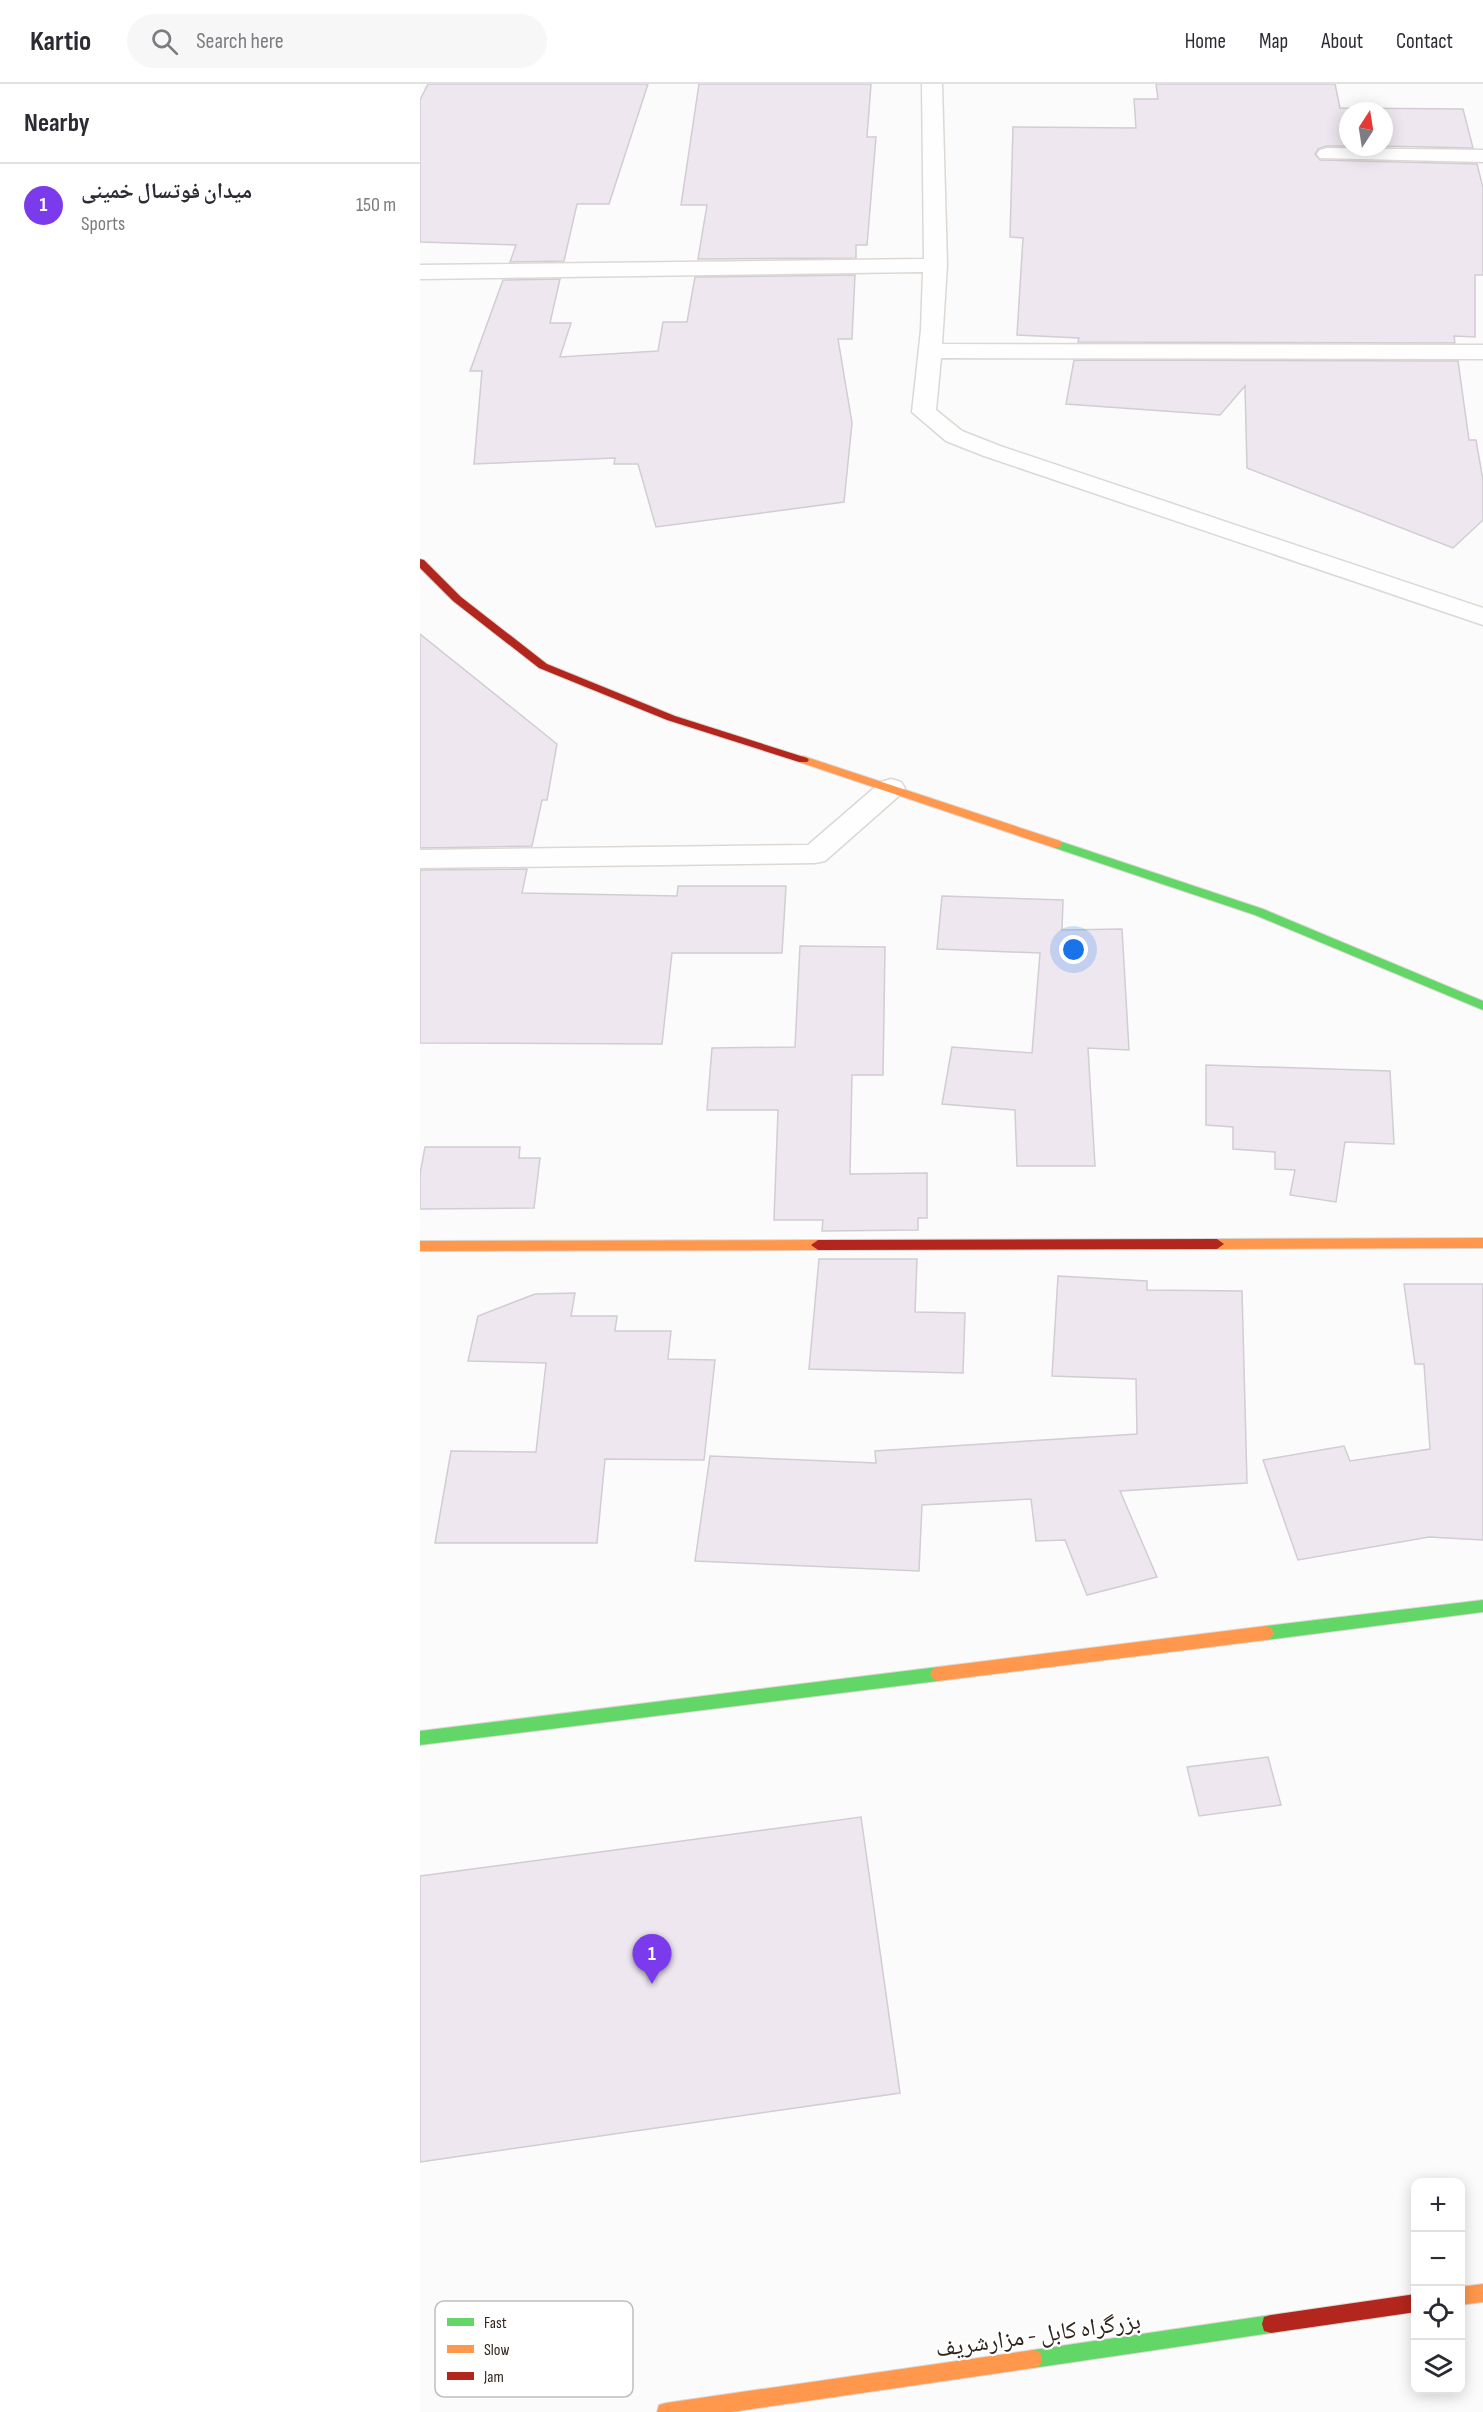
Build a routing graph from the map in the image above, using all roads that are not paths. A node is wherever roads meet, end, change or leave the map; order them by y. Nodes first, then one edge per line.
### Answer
1 (932, 84) edge
2 (1327, 154) dead end
3 (1483, 156) edge
4 (936, 265) junction
5 (420, 272) edge
6 (933, 351) junction
7 (1483, 352) edge
8 (420, 561) edge
9 (1483, 617) edge
10 (891, 788) junction
11 (420, 859) edge
12 (1483, 1006) edge
13 (1483, 1243) edge
14 (420, 1246) edge
15 (1483, 1606) edge
16 (420, 1738) edge
17 (1483, 2293) edge
18 (1465, 2295) edge
19 (1411, 2304) edge
20 (666, 2412) edge

1 - 4 street
2 - 3 street
4 - 5 street
4 - 6 street
6 - 7 street
6 - 9 street
8 - 10 main road
10 - 11 street
10 - 12 main road
13 - 14 main road
15 - 16 main road
17 - 18 main road
19 - 20 main road, بزرگراه کابل - مزارشریف

